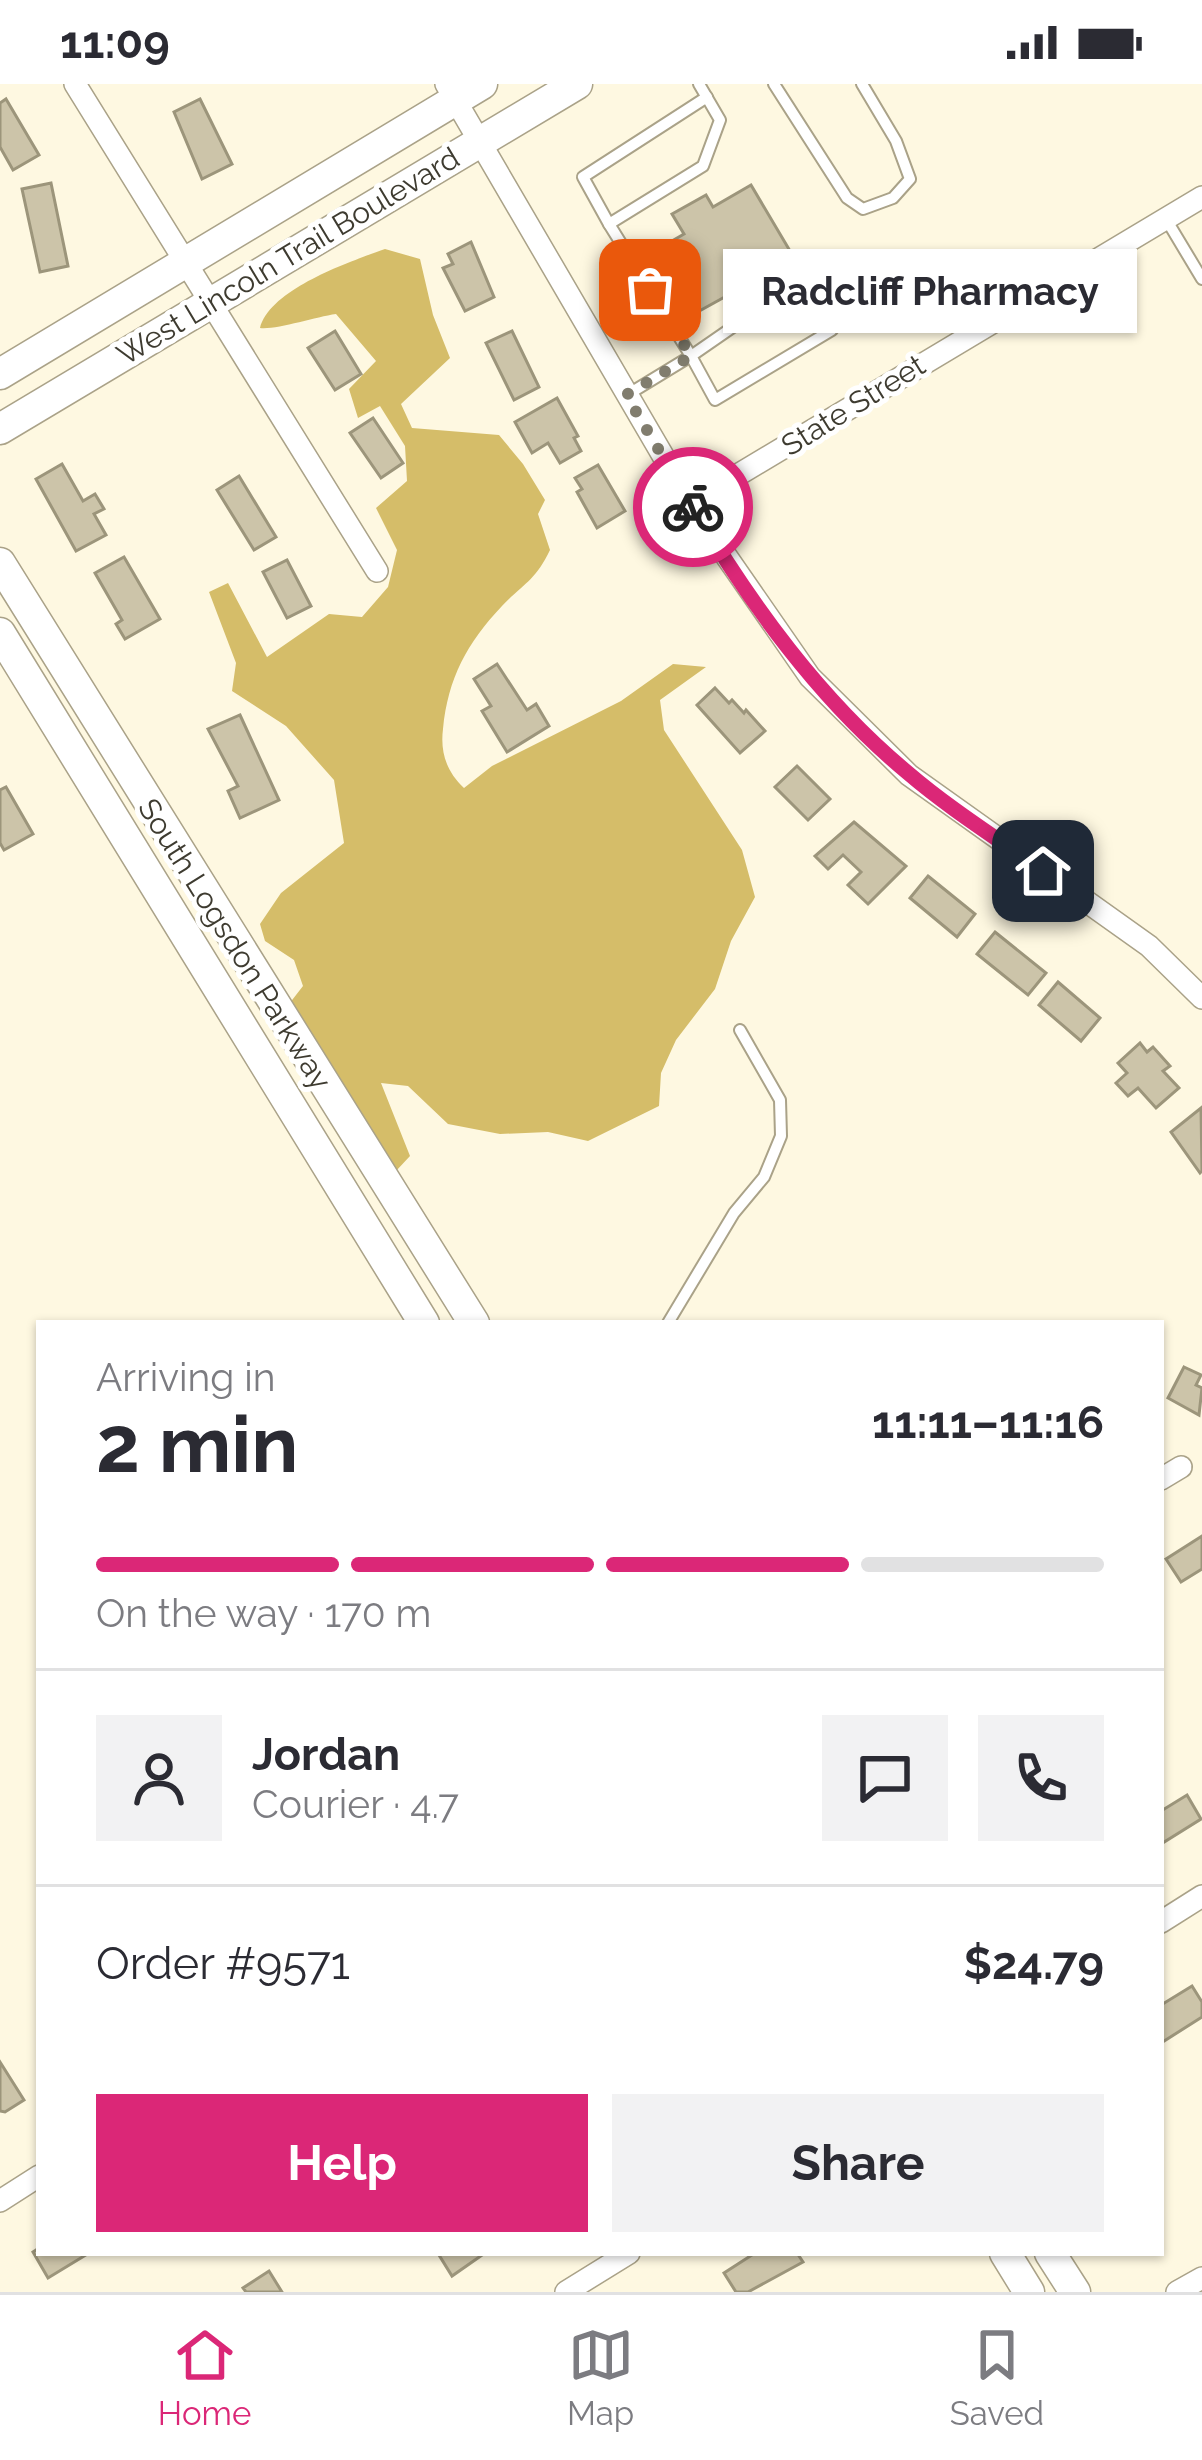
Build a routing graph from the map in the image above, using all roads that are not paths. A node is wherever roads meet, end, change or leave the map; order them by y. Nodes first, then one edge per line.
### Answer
1 (75, 84) edge
2 (482, 84) edge
3 (577, 84) edge
4 (699, 84) edge
5 (774, 84) edge
6 (862, 84) edge
7 (450, 92) edge
8 (706, 97) junction
9 (480, 141) junction
10 (1202, 197) edge
11 (1166, 219) junction
12 (609, 224) junction
13 (186, 262) junction
14 (1202, 279) edge
15 (212, 301) junction
16 (691, 356) junction
17 (0, 374) edge
18 (626, 395) junction
19 (0, 429) edge
20 (691, 503) junction
21 (0, 563) edge
22 (377, 571) dead end
23 (0, 633) edge
24 (1202, 998) edge
25 (740, 1030) dead end
26 (338, 1108) junction
27 (306, 1129) junction
28 (422, 1320) edge
29 (472, 1320) edge
30 (670, 1320) edge
31 (1202, 1896) edge
32 (1164, 1920) edge
33 (36, 2178) edge
34 (0, 2201) edge
35 (624, 2256) edge
36 (1007, 2256) edge
37 (1052, 2256) edge
38 (1202, 2278) edge
39 (566, 2292) edge
40 (1029, 2292) edge
41 (1075, 2292) edge
42 (1177, 2292) edge

1 - 13 street
2 - 7 main road, West Lincoln Trail Boulevard
3 - 9 main road, West Lincoln Trail Boulevard
4 - 8 lane
5 - 6 lane
7 - 9 street
7 - 13 main road, West Lincoln Trail Boulevard
8 - 12 lane
8 - 12 lane
9 - 15 main road, West Lincoln Trail Boulevard
9 - 18 street
10 - 11 street, State Street
11 - 14 lane
11 - 20 street, State Street
12 - 16 lane
13 - 15 street
13 - 17 main road, West Lincoln Trail Boulevard
15 - 19 main road, West Lincoln Trail Boulevard
15 - 22 street
16 - 16 lane
16 - 18 lane
18 - 20 street
20 - 24 street
21 - 26 main road, South Logsdon Parkway
23 - 27 main road, South Logsdon Parkway
25 - 30 lane
26 - 27 street
26 - 29 main road, South Logsdon Parkway
27 - 28 main road, South Logsdon Parkway
31 - 32 street
33 - 34 street
35 - 39 street
36 - 40 main road
37 - 41 main road
38 - 42 street

